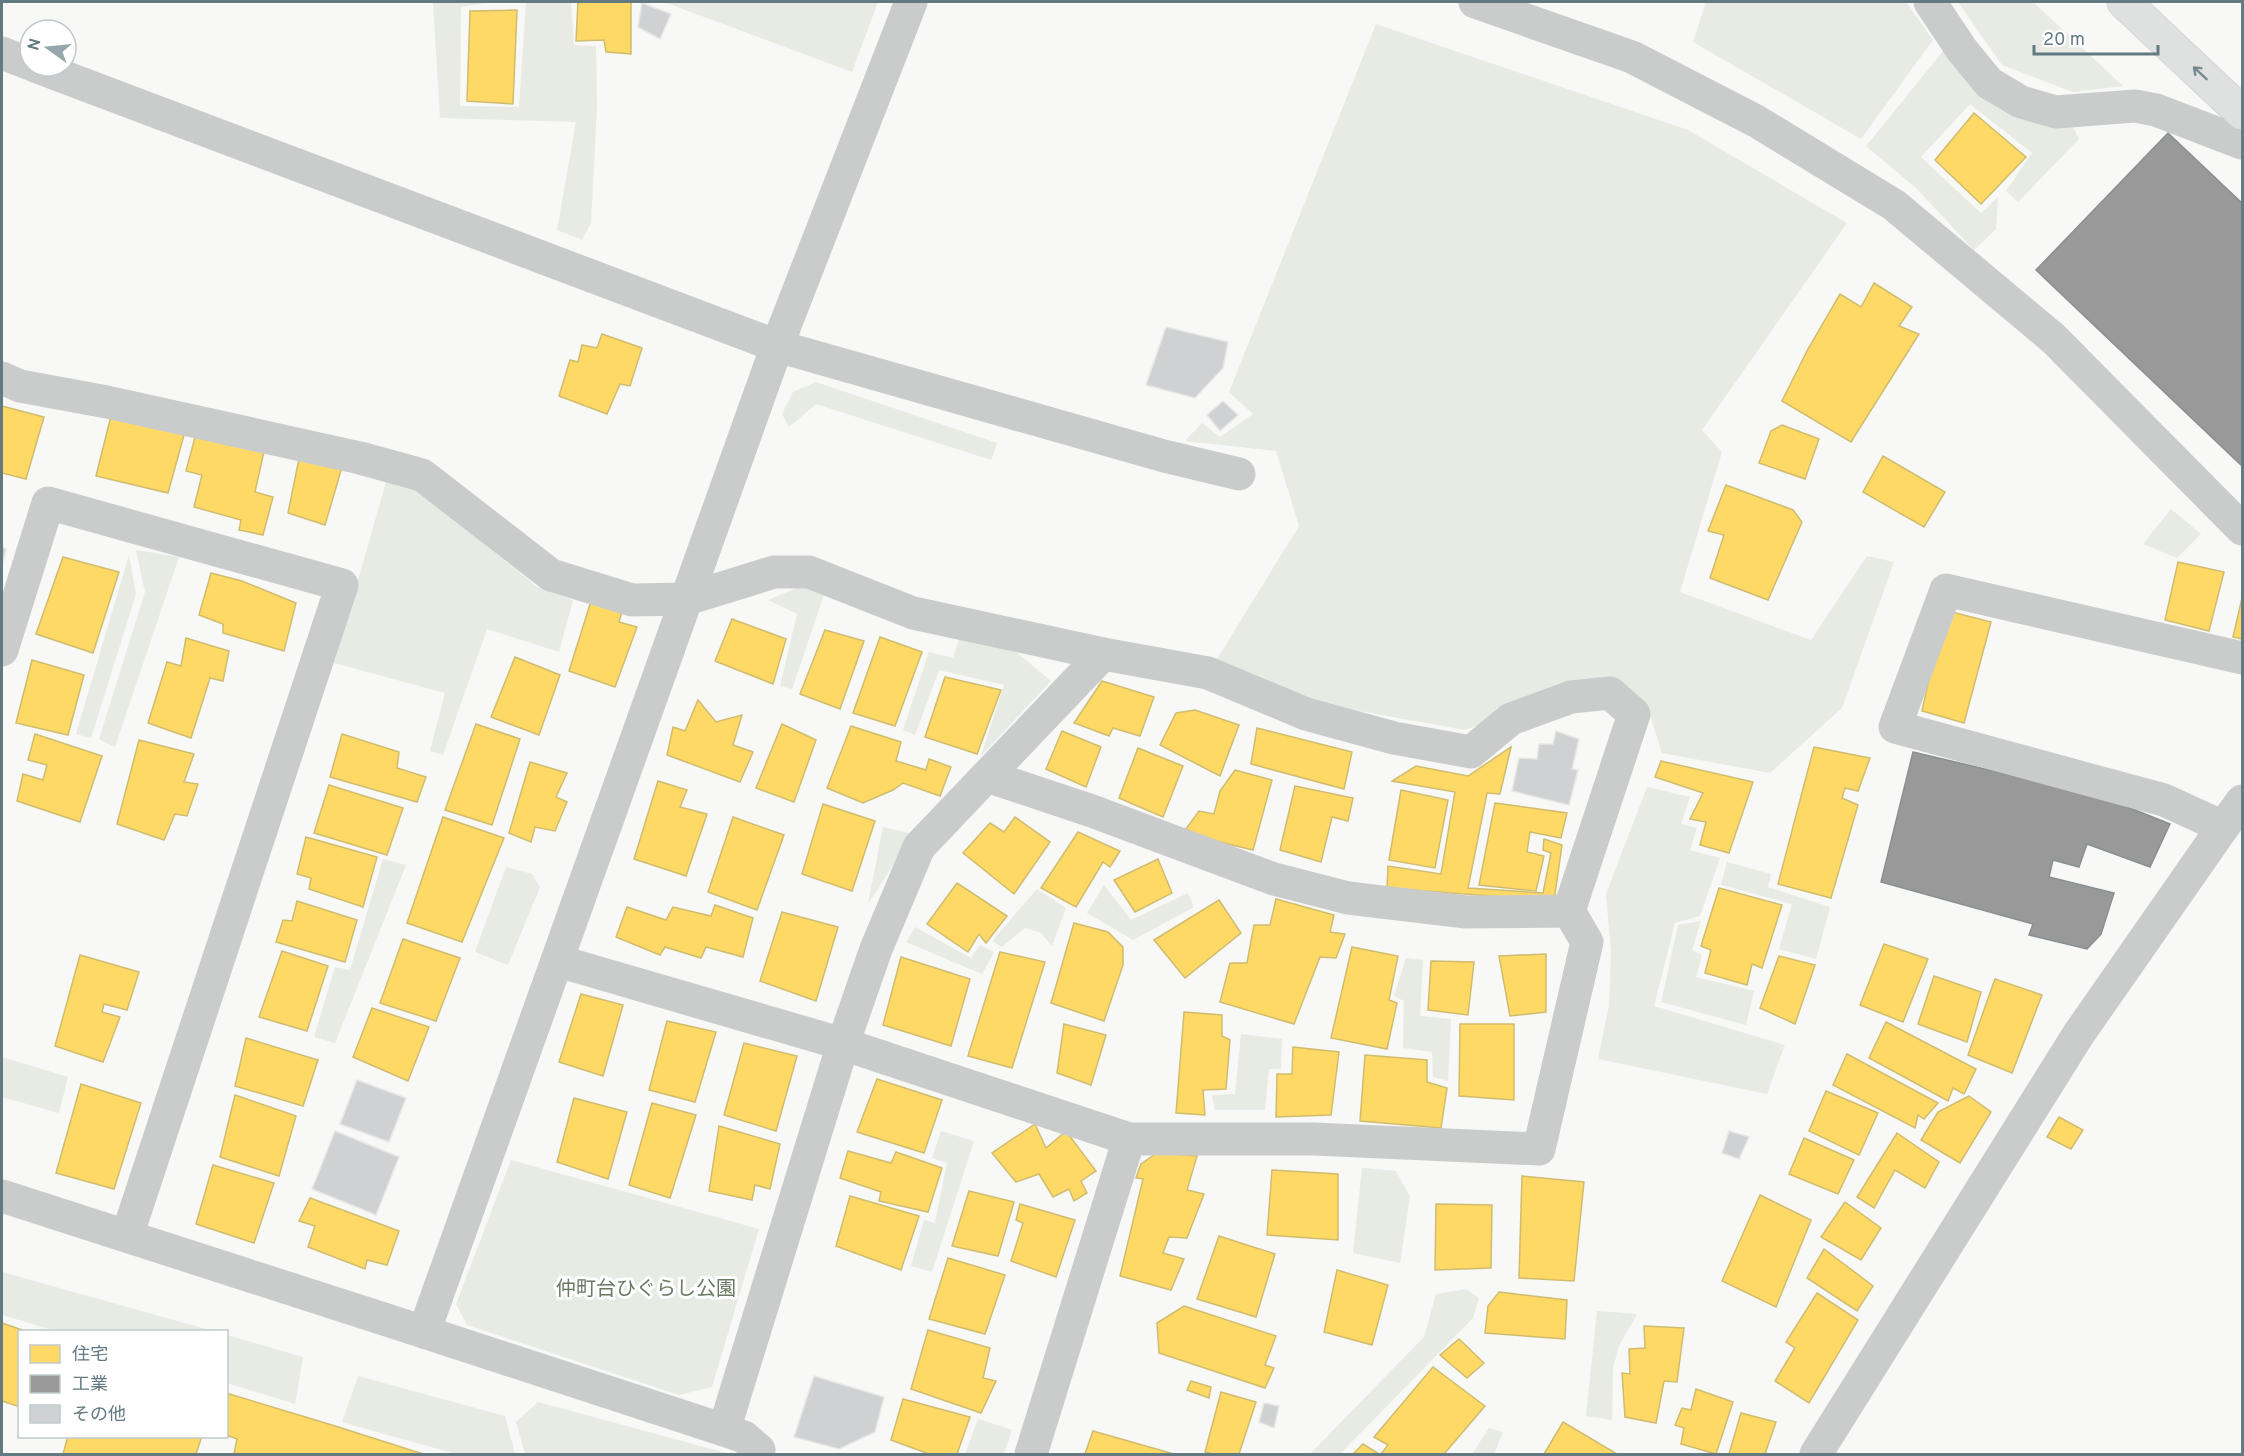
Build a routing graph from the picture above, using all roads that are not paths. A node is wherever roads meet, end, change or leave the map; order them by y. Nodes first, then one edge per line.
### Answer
1 (911, 2) edge
2 (1475, 2) edge
3 (1930, 2) edge
4 (2124, 2) edge
5 (2, 53) edge
6 (18, 59) edge
7 (67, 78) edge
8 (2242, 113) edge
9 (2242, 142) edge
10 (777, 346) junction
11 (2, 378) edge
12 (1239, 474) dead end
13 (2242, 530) edge
14 (687, 599) junction
15 (2, 650) edge
16 (1103, 654) junction
17 (2242, 658) edge
18 (987, 776) junction
19 (2242, 801) edge
20 (2223, 827) junction
21 (1569, 911) junction
22 (558, 961) junction
23 (843, 1044) junction
24 (1130, 1139) junction
25 (2, 1196) edge
26 (127, 1236) junction
27 (424, 1332) junction
28 (724, 1430) junction
29 (759, 1450) dead end
30 (1031, 1455) edge
31 (1816, 1455) edge

1 - 10 street
2 - 13 street
3 - 9 street
8 -> 4 highway
5 - 6 street
7 - 10 street
10 - 12 street
10 - 14 street
11 - 14 street
14 - 16 street
14 - 22 street
15 - 26 street
16 - 18 street
16 - 21 street
17 - 20 street
18 - 21 street
18 - 23 street
19 - 20 street
20 - 31 street
21 - 24 street
22 - 23 street
22 - 27 street
23 - 24 street
23 - 28 street
24 - 30 street
25 - 26 street
26 - 27 street
27 - 28 street
28 - 29 street

